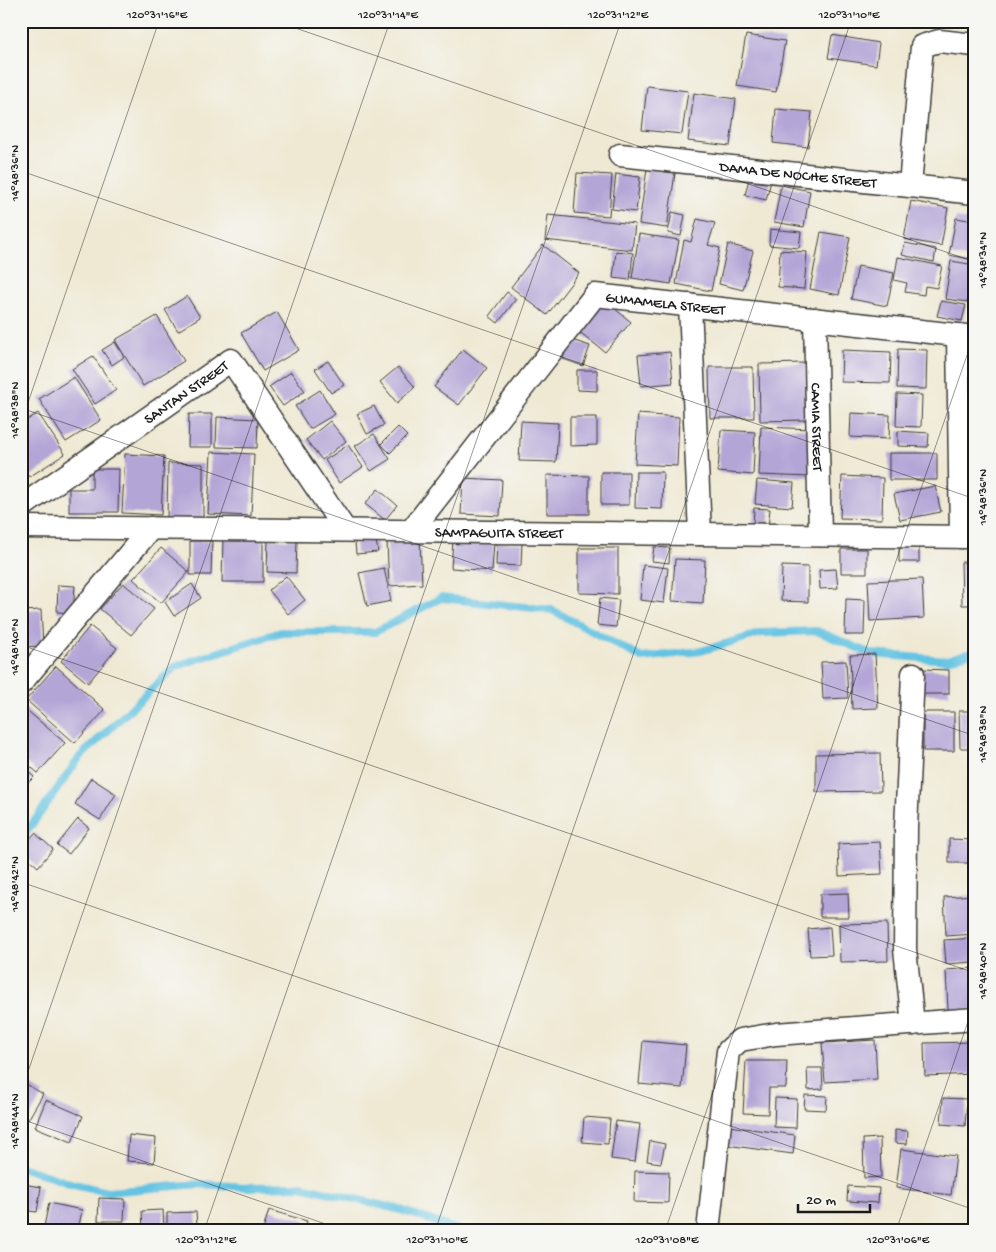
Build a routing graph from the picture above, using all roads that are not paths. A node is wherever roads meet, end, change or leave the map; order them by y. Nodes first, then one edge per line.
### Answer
1 (975, 45) edge
2 (620, 155) dead end
3 (910, 186) junction
4 (975, 193) edge
5 (690, 305) junction
6 (815, 319) junction
7 (966, 336) edge
8 (21, 507) edge
9 (21, 527) edge
10 (151, 528) junction
11 (345, 530) junction
12 (411, 531) junction
13 (700, 534) junction
14 (820, 535) junction
15 (968, 537) edge
16 (913, 674) dead end
17 (24, 676) edge
18 (975, 1019) edge
19 (913, 1024) junction
20 (708, 1231) edge

1 - 3 street
2 - 3 street, DAMA DE NOCHE STREET
3 - 4 street, DAMA DE NOCHE STREET
5 - 6 street, GUMAMELA STREET
5 - 12 street, GUMAMELA STREET
5 - 13 street
6 - 7 street, GUMAMELA STREET
6 - 14 street, CAMIA STREET
7 - 15 street
8 - 11 street, SANTAN STREET
9 - 10 street, SAMPAGUITA STREET
10 - 11 street, SAMPAGUITA STREET
10 - 17 street
11 - 12 street, SAMPAGUITA STREET
12 - 13 street, SAMPAGUITA STREET
13 - 14 street, SAMPAGUITA STREET
14 - 15 street, SAMPAGUITA STREET
16 - 19 street
18 - 19 street
19 - 20 street

